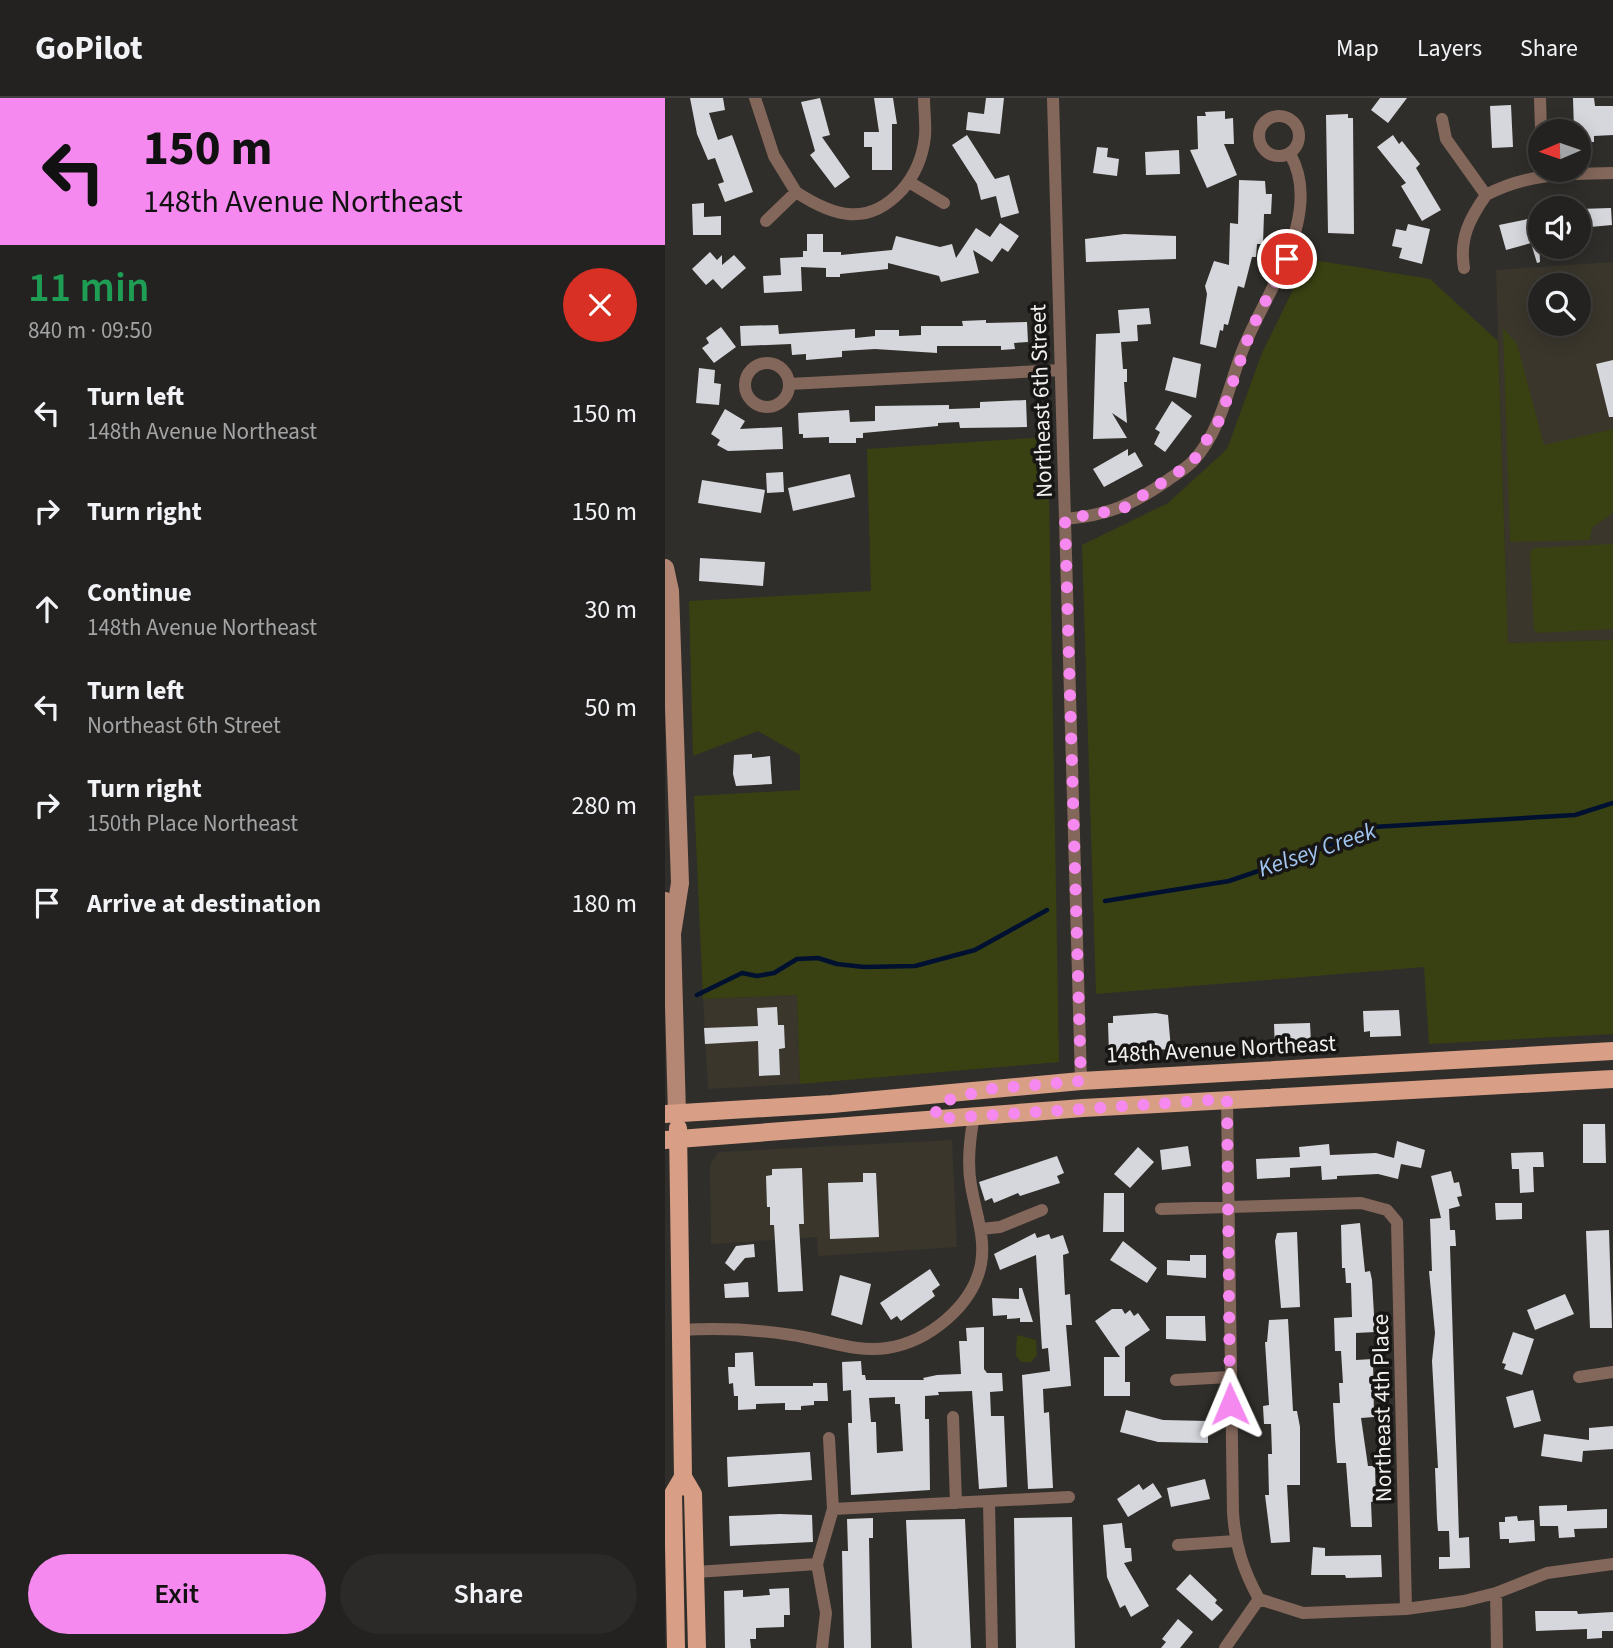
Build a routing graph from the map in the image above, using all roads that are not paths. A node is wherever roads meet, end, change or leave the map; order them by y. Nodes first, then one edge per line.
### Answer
1 (755, 98) edge
2 (924, 98) edge
3 (1053, 98) edge
4 (1540, 98) edge
5 (1442, 119) dead end
6 (1541, 119) edge
7 (1290, 154) dead end
8 (1591, 173) edge
9 (1613, 173) edge
10 (1528, 176) edge
11 (909, 182) junction
12 (796, 192) junction
13 (1486, 195) junction
14 (944, 204) dead end
15 (766, 221) dead end
16 (1464, 268) dead end
17 (1061, 370) junction
18 (789, 384) dead end
19 (1065, 519) junction
20 (665, 568) edge
21 (665, 901) edge
22 (672, 934) junction
23 (1613, 1051) edge
24 (1613, 1079) edge
25 (1081, 1081) junction
26 (989, 1089) junction
27 (1227, 1099) junction
28 (671, 1114) edge
29 (974, 1116) junction
30 (935, 1119) junction
31 (672, 1140) edge
32 (1230, 1208) junction
33 (1161, 1209) dead end
34 (1042, 1210) dead end
35 (981, 1229) junction
36 (680, 1330) junction
37 (1613, 1372) edge
38 (1229, 1377) junction
39 (1579, 1377) dead end
40 (1175, 1380) dead end
41 (953, 1417) dead end
42 (829, 1438) dead end
43 (683, 1477) junction
44 (1069, 1497) dead end
45 (989, 1502) junction
46 (956, 1503) junction
47 (833, 1509) junction
48 (1235, 1541) junction
49 (1178, 1545) dead end
50 (817, 1564) junction
51 (1613, 1564) edge
52 (696, 1572) junction
53 (1496, 1593) junction
54 (1259, 1599) junction
55 (1406, 1609) junction
56 (676, 1648) edge
57 (697, 1648) edge
58 (822, 1648) edge
59 (992, 1648) edge
60 (1226, 1648) edge
61 (1497, 1648) edge

1 - 12 street
2 - 11 street
3 - 17 street, Northeast 6th Street
4 - 6 street
5 - 13 street
7 - 19 street
8 - 9 street
10 - 13 street
11 - 12 street
11 - 14 street
12 - 15 street
13 - 16 street
17 - 18 street
17 - 19 street, Northeast 6th Street
19 - 25 street, Northeast 6th Street
20 - 22 main road
21 - 22 main road
22 - 28 main road
23 - 25 main road, 148th Avenue Northeast
24 - 27 main road
25 - 26 main road, 148th Avenue Northeast
26 - 28 main road, 148th Avenue Northeast
26 - 30 main road
27 - 29 main road
27 - 32 street
28 - 31 main road
29 - 30 main road
29 - 35 street
30 - 31 main road
31 - 36 main road
32 - 33 street
32 - 38 street
32 - 55 street, Northeast 4th Place
34 - 35 street
35 - 36 street
36 - 43 main road
37 - 39 street
38 - 40 street
38 - 48 street
41 - 46 street
42 - 47 street
43 - 52 main road
43 - 56 main road
44 - 45 street
45 - 46 street
45 - 59 street
46 - 47 street
47 - 50 street
48 - 49 street
48 - 54 street
50 - 52 street
50 - 58 street
51 - 53 street
52 - 57 main road
53 - 55 street
53 - 61 street
54 - 55 street
54 - 60 street

